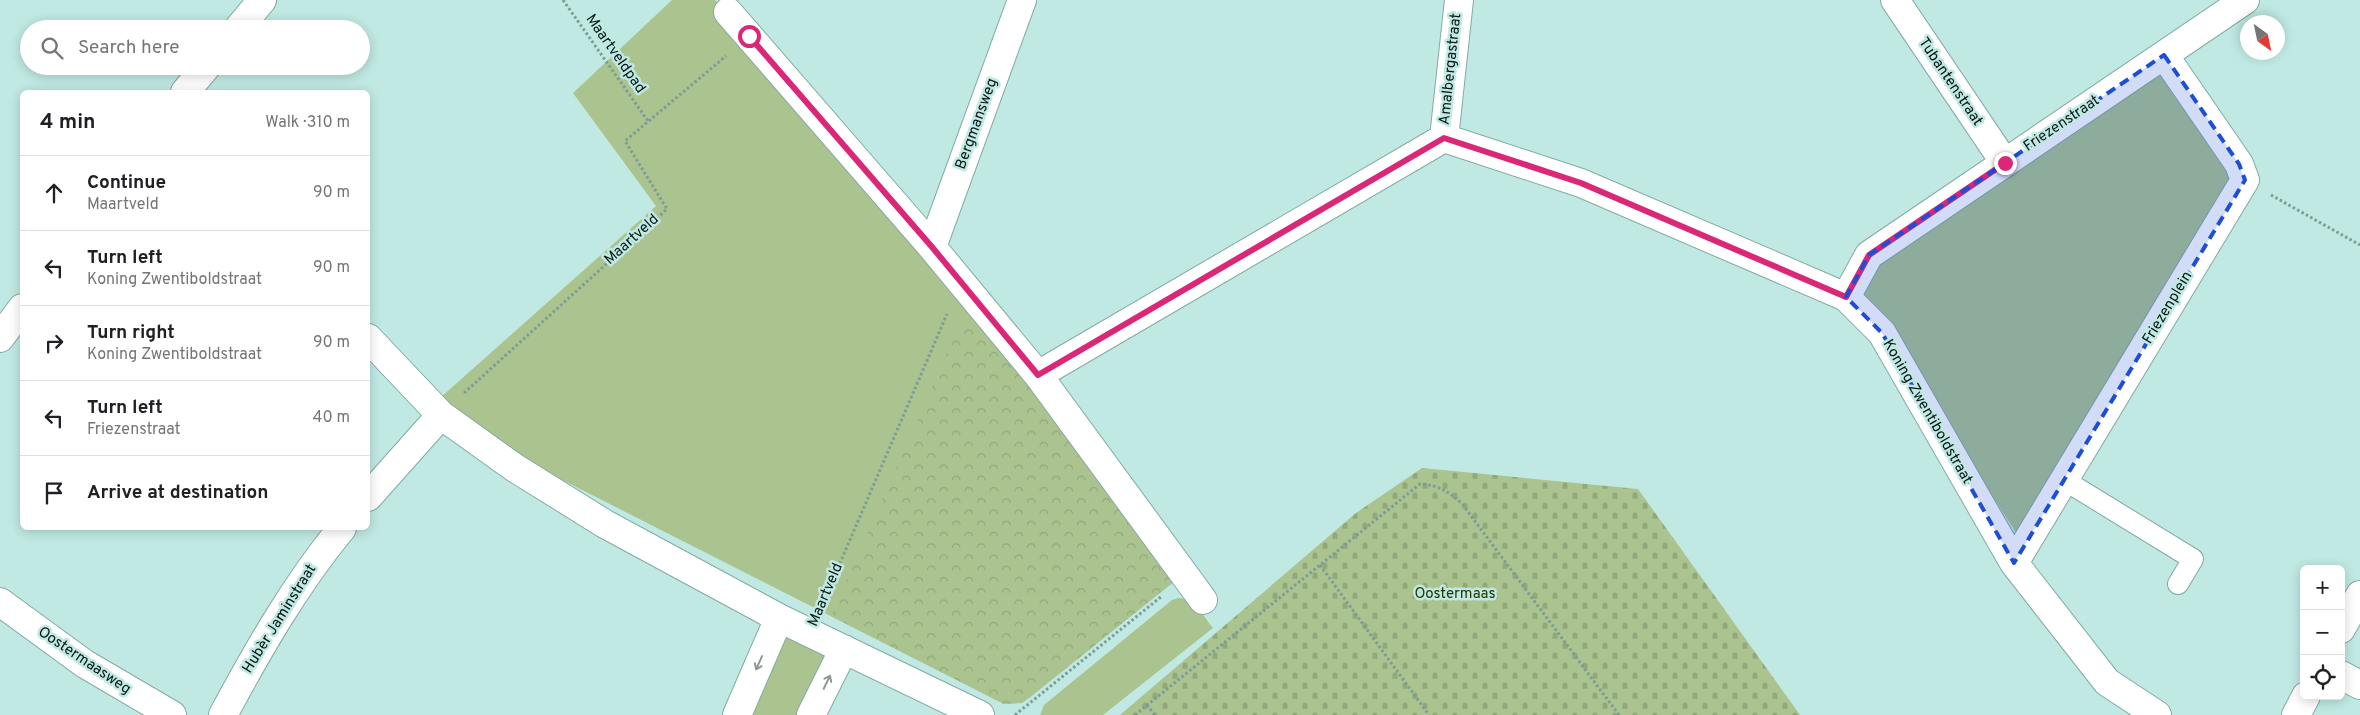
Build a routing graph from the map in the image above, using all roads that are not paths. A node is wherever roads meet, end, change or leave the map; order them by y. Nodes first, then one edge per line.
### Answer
1 (262, 0) edge
2 (1022, 0) edge
3 (1459, 0) edge
4 (1895, 0) edge
5 (2234, 3) edge
6 (728, 12) dead end
7 (245, 20) edge
8 (2164, 55) junction
9 (199, 75) edge
10 (187, 90) edge
11 (1444, 138) junction
12 (2005, 163) junction
13 (932, 247) junction
14 (1846, 297) junction
15 (20, 311) edge
16 (0, 338) edge
17 (370, 340) edge
18 (1038, 375) junction
19 (441, 415) junction
20 (2064, 480) junction
21 (370, 495) edge
22 (340, 530) edge
23 (2014, 563) junction
24 (2178, 584) dead end
25 (2360, 595) edge
26 (1203, 600) dead end
27 (0, 602) edge
28 (779, 618) junction
29 (2345, 622) edge
30 (844, 649) junction
31 (2345, 677) edge
32 (2360, 685) edge
33 (2304, 700) edge
34 (172, 715) edge
35 (223, 715) edge
36 (737, 715) edge
37 (811, 715) edge
38 (980, 715) edge
39 (2157, 715) edge
40 (2296, 715) edge

1 - 7 street
2 - 13 street, Bergmansweg
3 - 11 street, Amalbergastraat
4 - 12 street, Tubantenstraat
5 - 8 street, Friezenstraat
6 - 13 street
8 - 12 street, Friezenstraat
8 - 20 street, Friezenplein
9 - 10 street
11 - 14 street, Koning Zwentiboldstraat
11 - 18 street
12 - 14 street, Friezenstraat
13 - 18 street
14 - 23 street, Koning Zwentiboldstraat
15 - 16 street
17 - 19 street, Maartveld
18 - 26 street
19 - 21 street
19 - 28 street, Maartveld
20 - 23 street, Friezenplein
20 - 24 lane
22 - 35 street, Hubèr Jaminstraat
23 - 39 street, Koning Zwentiboldstraat
25 - 29 street
27 - 34 street, Oostermaasweg
28 - 30 street, Maartveld
28 -> 36 street
37 -> 30 street
30 - 38 street, Maartveld
31 - 32 street
33 - 40 street

